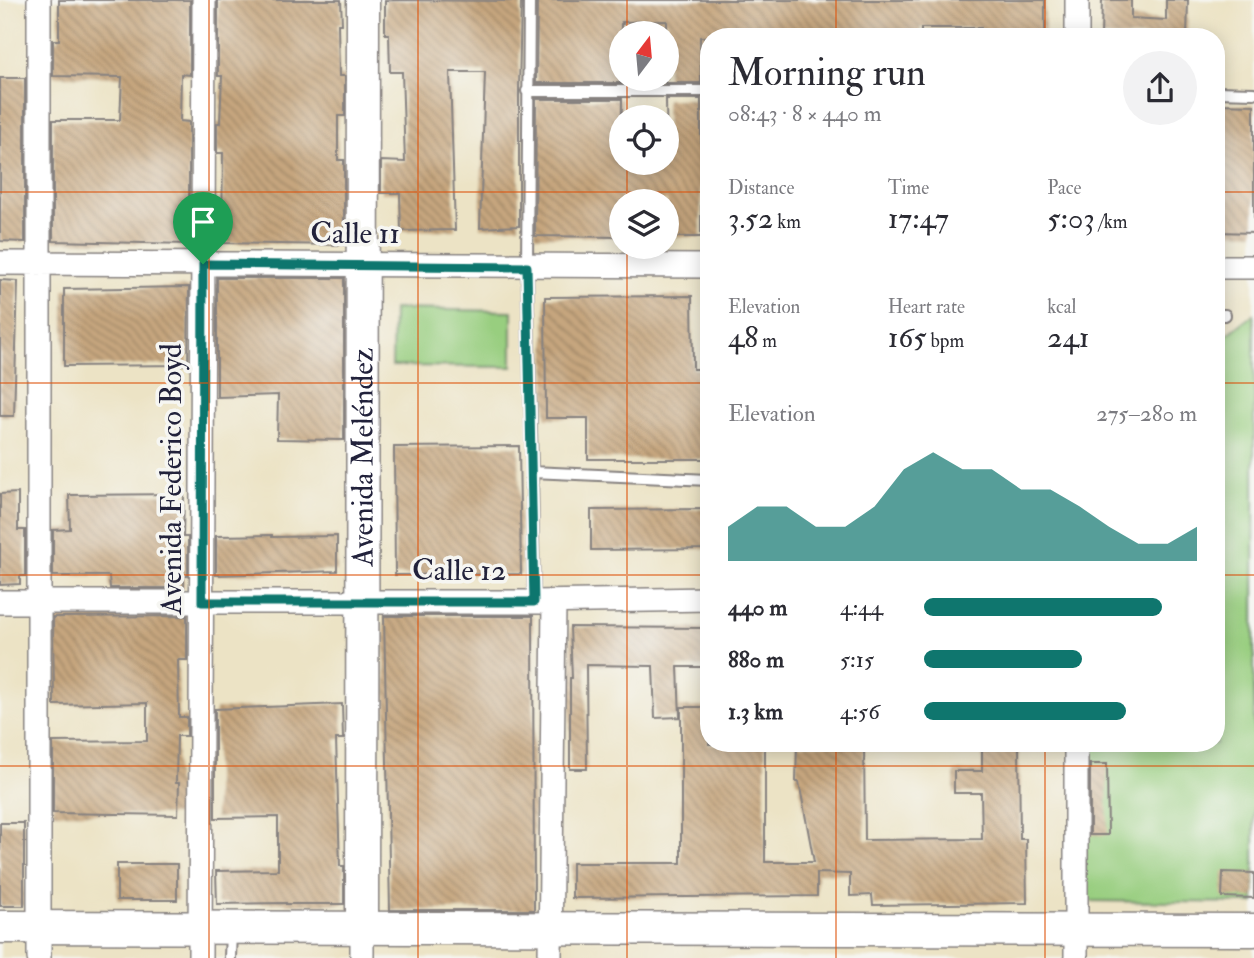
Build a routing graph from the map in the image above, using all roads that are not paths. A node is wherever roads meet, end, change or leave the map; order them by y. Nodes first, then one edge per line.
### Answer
1 (39, 0) edge
2 (204, 0) edge
3 (363, 0) edge
4 (529, 0) edge
5 (1077, 0) edge
6 (1076, 28) edge
7 (527, 91) junction
8 (700, 91) edge
9 (1225, 92) edge
10 (1254, 93) edge
11 (0, 263) edge
12 (39, 264) junction
13 (203, 264) junction
14 (363, 265) junction
15 (700, 266) edge
16 (527, 267) junction
17 (1225, 267) edge
18 (1254, 267) edge
19 (532, 472) junction
20 (700, 480) edge
21 (700, 599) edge
22 (0, 602) edge
23 (39, 602) junction
24 (202, 602) junction
25 (362, 602) junction
26 (544, 602) junction
27 (1076, 752) edge
28 (0, 927) edge
29 (1254, 930) edge
30 (39, 943) edge
31 (215, 943) edge
32 (362, 943) edge
33 (550, 943) edge
34 (1076, 944) edge

1 - 12 street
2 - 13 street, Avenida Federico Boyd
3 - 14 main road, Avenida Meléndez
4 - 7 lane
5 - 6 street
7 - 8 lane
7 - 16 lane
9 - 10 lane
11 - 12 street, Calle 11
12 - 13 street, Calle 11
12 - 23 street
13 - 14 street, Calle 11
13 - 24 street, Avenida Federico Boyd
14 - 16 street, Calle 11
14 - 25 main road, Avenida Meléndez
15 - 16 street, Calle 11
16 - 19 lane
17 - 18 street
19 - 20 lane
19 - 26 lane
21 - 26 street, Calle 12
22 - 23 street, Calle 12
23 - 24 street, Calle 12
23 - 30 street
24 - 25 street, Calle 12
24 - 31 street, Avenida Federico Boyd
25 - 26 street, Calle 12
25 - 32 main road, Avenida Meléndez
26 - 33 street
27 - 34 street
28 - 30 main road
29 - 34 main road
30 - 31 main road
31 - 32 main road
32 - 33 main road
33 - 34 main road

